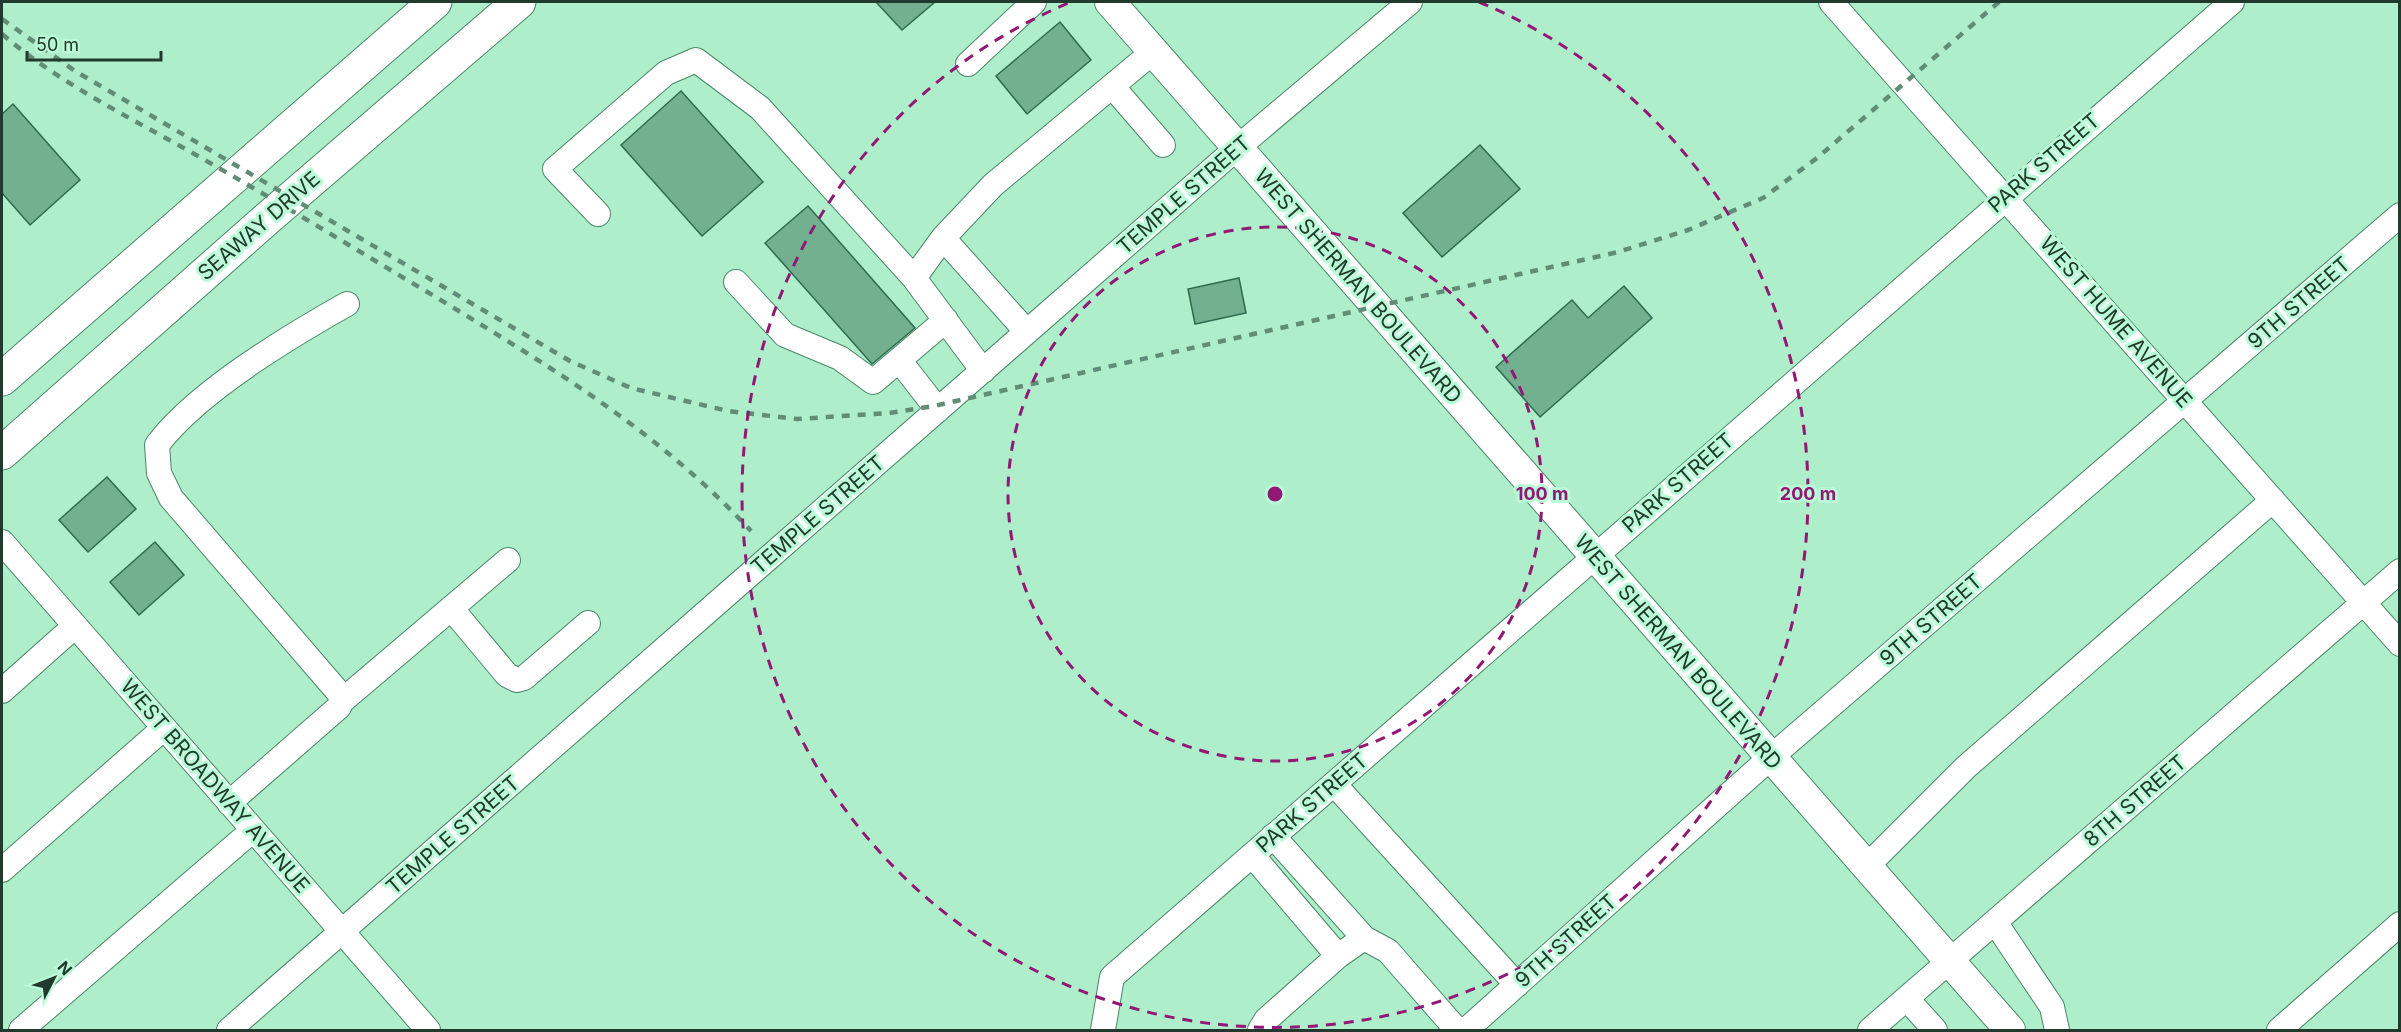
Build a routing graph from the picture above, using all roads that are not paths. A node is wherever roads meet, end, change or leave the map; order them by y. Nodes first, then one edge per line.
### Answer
1 (435, 2) edge
2 (519, 2) edge
3 (1034, 2) edge
4 (1110, 2) edge
5 (1410, 2) edge
6 (1831, 2) edge
7 (2232, 2) edge
8 (1153, 52) junction
9 (968, 64) dead end
10 (1112, 87) junction
11 (1163, 145) dead end
12 (1237, 148) junction
13 (2005, 196) junction
14 (598, 214) dead end
15 (2400, 214) edge
16 (944, 238) junction
17 (914, 278) junction
18 (736, 282) dead end
19 (347, 304) dead end
20 (946, 321) junction
21 (1027, 332) junction
22 (899, 360) junction
23 (983, 370) junction
24 (2, 379) edge
25 (2186, 402) junction
26 (938, 410) junction
27 (2, 453) edge
28 (2273, 500) junction
29 (2, 542) edge
30 (1595, 556) junction
31 (508, 560) dead end
32 (10, 567) edge
33 (2400, 571) edge
34 (2363, 603) junction
35 (451, 608) junction
36 (588, 623) dead end
37 (75, 626) junction
38 (2400, 644) edge
39 (2, 691) edge
40 (342, 701) junction
41 (164, 728) junction
42 (1770, 758) junction
43 (1334, 783) junction
44 (229, 803) junction
45 (253, 830) junction
46 (1273, 836) junction
47 (1252, 855) junction
48 (1866, 867) junction
49 (2, 870) edge
50 (1995, 922) junction
51 (2400, 924) edge
52 (343, 931) junction
53 (1364, 938) junction
54 (1338, 956) junction
55 (1949, 962) junction
56 (1517, 985) junction
57 (1907, 999) junction
58 (21, 1030) edge
59 (229, 1030) edge
60 (428, 1030) edge
61 (1103, 1030) edge
62 (1260, 1030) edge
63 (1457, 1030) edge
64 (1466, 1030) edge
65 (1870, 1030) edge
66 (1935, 1030) edge
67 (2010, 1030) edge
68 (2056, 1030) edge
69 (2279, 1030) edge

1 - 24 highway
2 - 27 highway, SEAWAY DRIVE
3 - 9 street
4 - 8 main road, WEST SHERMAN BOULEVARD
5 - 12 street, TEMPLE STREET
6 - 13 street, WEST HUME AVENUE
7 - 13 street, PARK STREET
8 - 10 street
8 - 12 main road, WEST SHERMAN BOULEVARD
10 - 11 street
10 - 16 street
12 - 21 street, TEMPLE STREET
12 - 30 main road, WEST SHERMAN BOULEVARD
13 - 25 street, WEST HUME AVENUE
13 - 30 street, PARK STREET
14 - 17 street
15 - 25 street, 9TH STREET
16 - 17 street
16 - 21 street
17 - 20 street
18 - 22 street
19 - 40 street
20 - 22 street
20 - 23 street
21 - 23 street, TEMPLE STREET
22 - 26 street
23 - 26 street, TEMPLE STREET
25 - 28 street, WEST HUME AVENUE
25 - 42 street, 9TH STREET
26 - 52 street, TEMPLE STREET
28 - 34 street, WEST HUME AVENUE
28 - 48 street
29 - 32 street, WEST BROADWAY AVENUE
30 - 42 main road, WEST SHERMAN BOULEVARD
30 - 43 street, PARK STREET
31 - 35 street
32 - 37 street, WEST BROADWAY AVENUE
33 - 34 street, 8TH STREET
34 - 38 street, WEST HUME AVENUE
34 - 50 street, 8TH STREET
35 - 36 street
35 - 40 street
37 - 39 street
37 - 41 street, WEST BROADWAY AVENUE
40 - 44 street
41 - 44 street, WEST BROADWAY AVENUE
41 - 49 street
42 - 48 main road, WEST SHERMAN BOULEVARD
42 - 56 street, 9TH STREET
43 - 46 street, PARK STREET
43 - 56 street
44 - 45 street, WEST BROADWAY AVENUE
45 - 52 street, WEST BROADWAY AVENUE
45 - 58 street
46 - 47 street, PARK STREET
46 - 53 street
47 - 54 street
47 - 61 street, PARK STREET
48 - 55 main road, WEST SHERMAN BOULEVARD
50 - 55 street, 8TH STREET
50 - 68 street
51 - 69 street
52 - 59 street, TEMPLE STREET
52 - 60 street, WEST BROADWAY AVENUE
53 - 54 street
53 - 63 street
54 - 62 street
55 - 57 street, 8TH STREET
55 - 67 main road, WEST SHERMAN BOULEVARD
56 - 64 street, 9TH STREET
57 - 65 street, 8TH STREET
57 - 66 street

